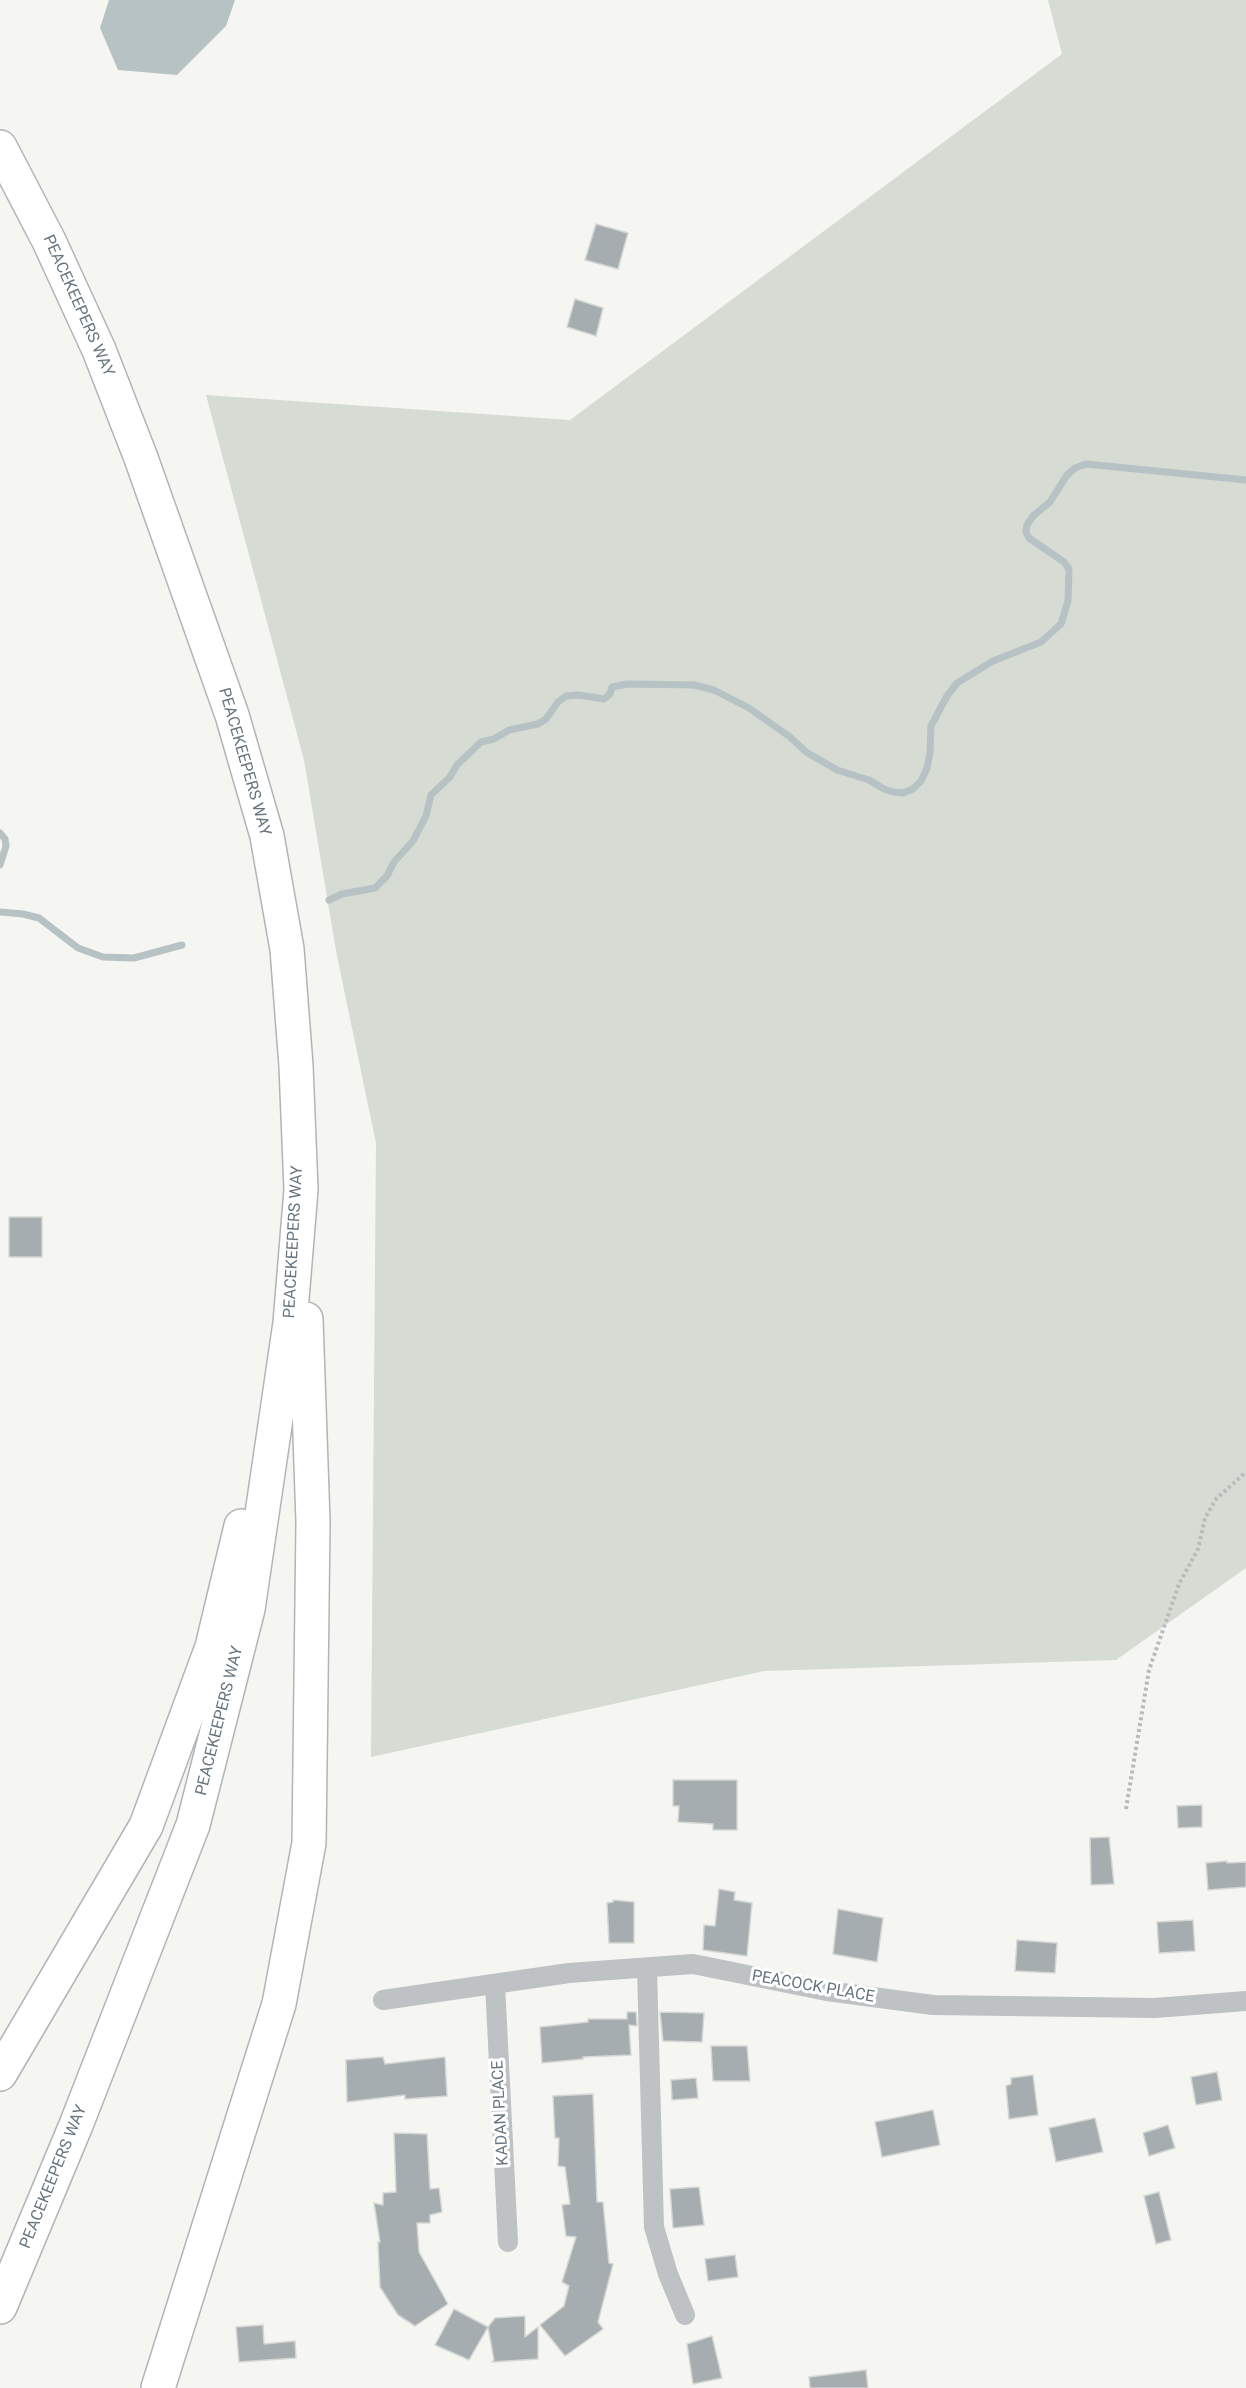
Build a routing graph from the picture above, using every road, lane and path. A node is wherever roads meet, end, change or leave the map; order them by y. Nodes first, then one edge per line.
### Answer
1 (0, 147) edge
2 (301, 1190) junction
3 (290, 1323) junction
4 (1246, 1472) edge
5 (1126, 1809) dead end
6 (646, 1969) junction
7 (495, 1984) junction
8 (383, 2000) dead end
9 (1246, 2001) edge
10 (0, 2074) edge
11 (508, 2242) dead end
12 (0, 2307) edge
13 (685, 2315) dead end
14 (158, 2388) edge

1 - 2 highway, PEACEKEEPERS WAY
2 - 3 highway, PEACEKEEPERS WAY
2 - 14 highway
3 - 10 highway
3 - 12 highway, PEACEKEEPERS WAY
4 - 5 path
6 - 7 street, PEACOCK PLACE
6 - 9 street, PEACOCK PLACE
6 - 13 street
7 - 8 street, PEACOCK PLACE
7 - 11 street, KADAN PLACE

